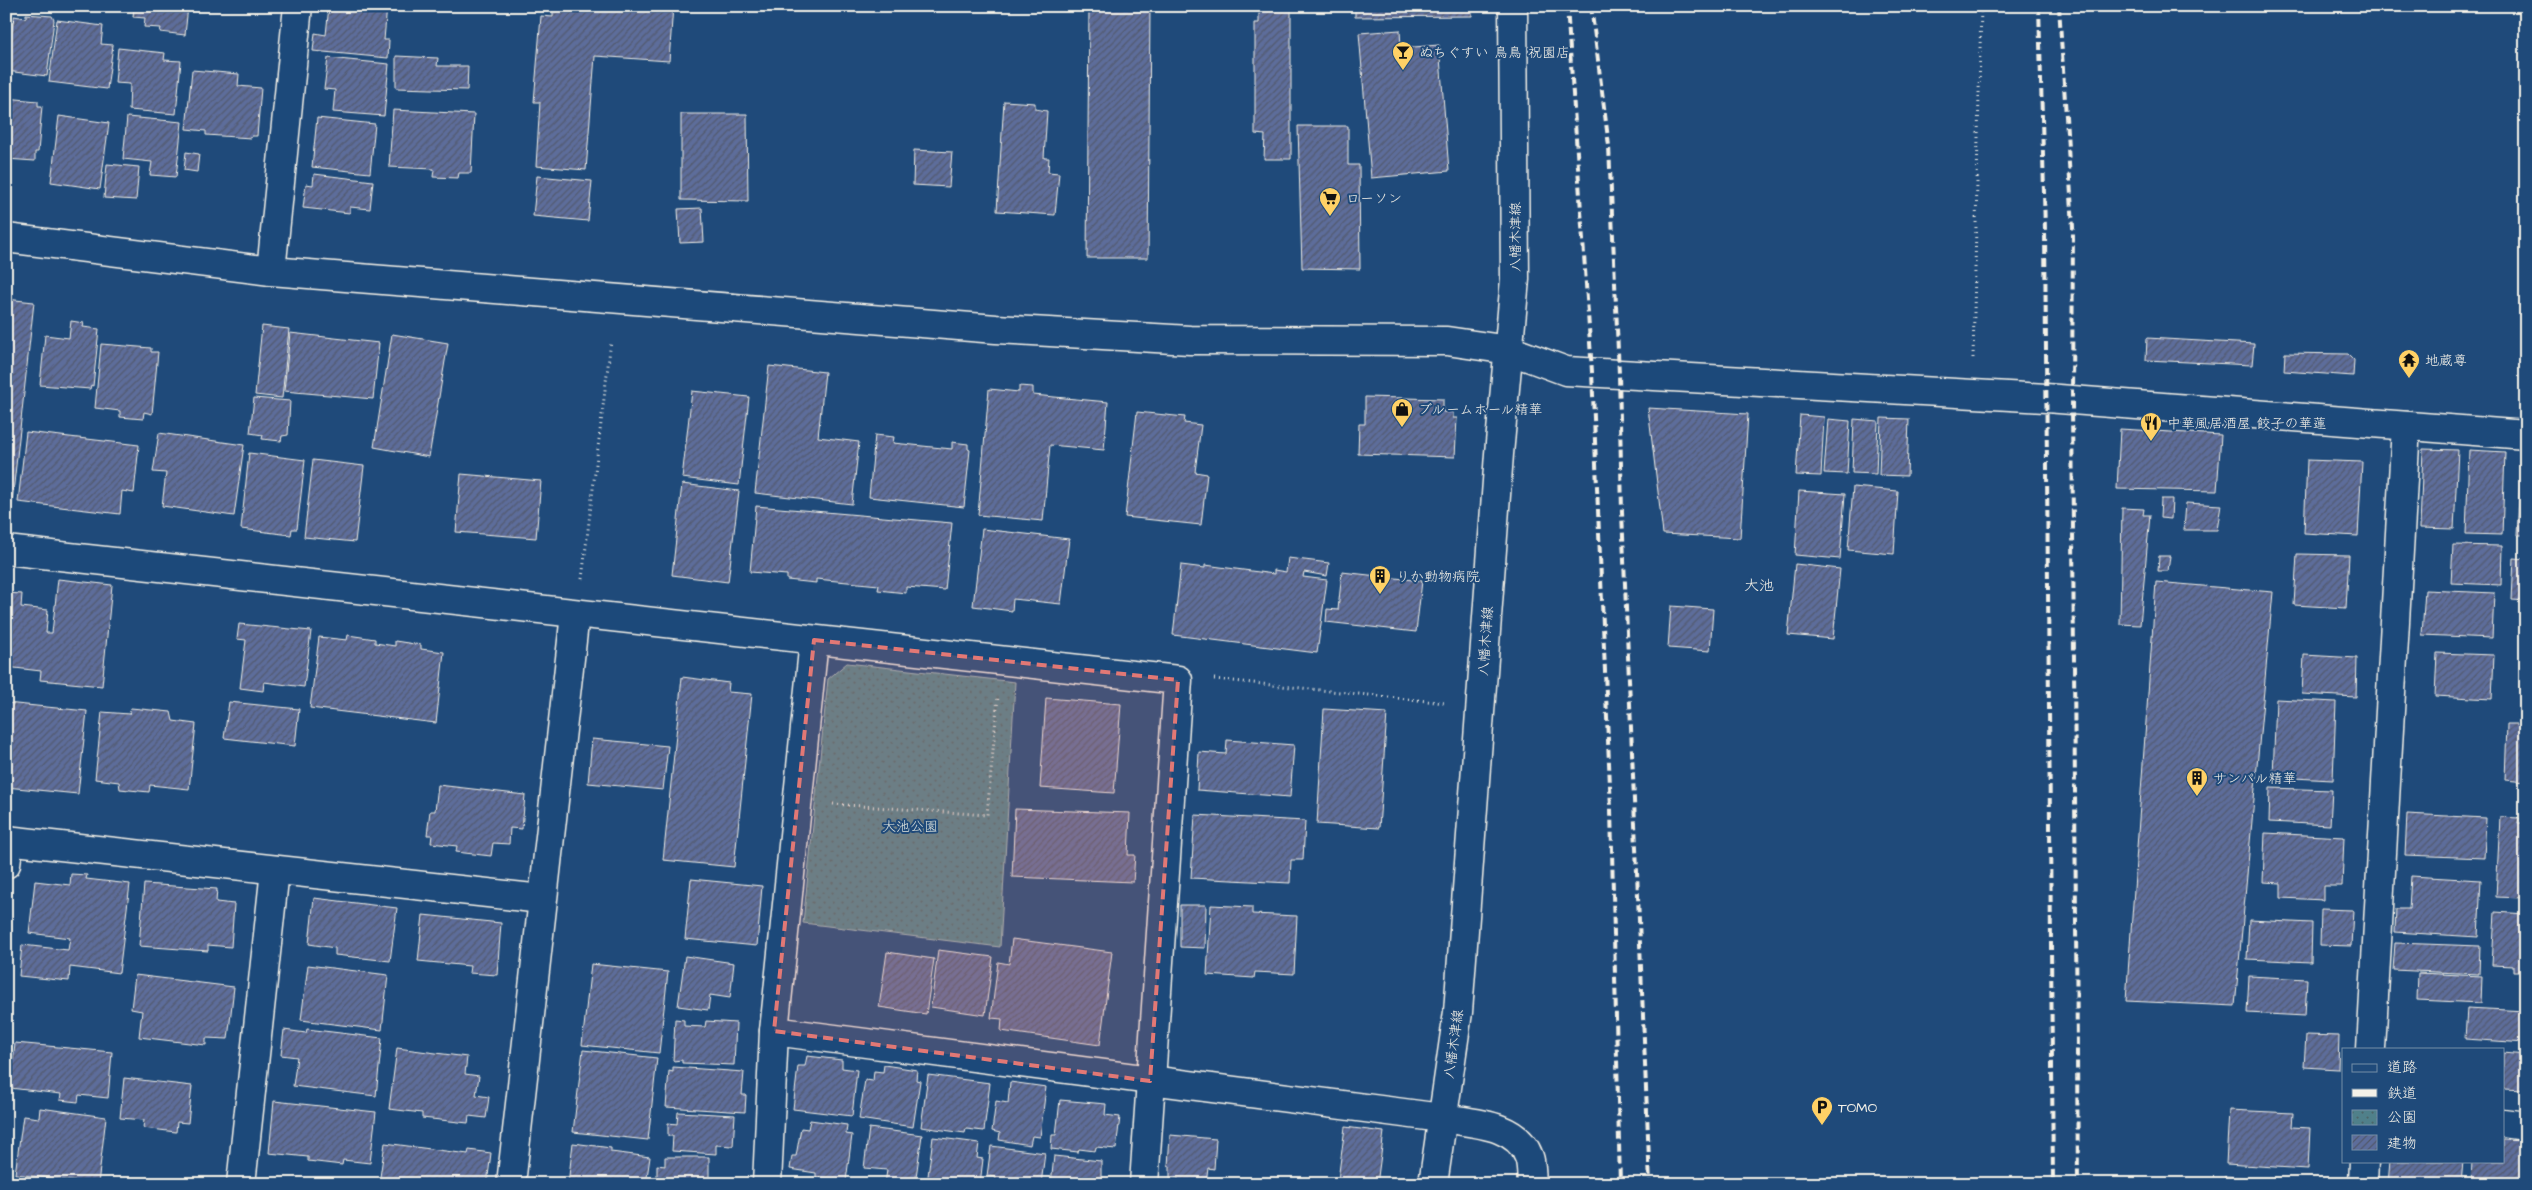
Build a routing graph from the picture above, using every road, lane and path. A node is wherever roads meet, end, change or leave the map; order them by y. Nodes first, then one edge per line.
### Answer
1 (298, 6) edge
2 (1513, 6) edge
3 (1981, 6) edge
4 (6, 238) edge
5 (271, 271) junction
6 (611, 341) dead end
7 (1509, 350) junction
8 (1973, 394) junction
9 (2406, 426) junction
10 (2526, 435) edge
11 (6, 550) edge
12 (575, 614) junction
13 (814, 640) junction
14 (1001, 660) junction
15 (1178, 680) junction
16 (1448, 703) dead end
17 (797, 801) junction
18 (7, 848) edge
19 (275, 870) junction
20 (542, 899) junction
21 (774, 1030) junction
22 (2372, 1048) edge
23 (1150, 1081) junction
24 (1442, 1118) junction
25 (2504, 1123) edge
26 (2526, 1126) edge
27 (2364, 1162) edge
28 (241, 1184) edge
29 (511, 1184) edge
30 (767, 1184) edge
31 (1144, 1184) edge
32 (1433, 1184) edge
33 (1532, 1184) edge
34 (2363, 1184) edge

1 - 5 street
2 - 7 street, 八幡木津線
3 - 8 path
4 - 5 street
5 - 7 street
6 - 12 path
7 - 8 street
7 - 24 street, 八幡木津線
8 - 9 street
9 - 10 street
9 - 22 street
11 - 12 street
12 - 13 street
12 - 20 street
13 - 14 street
13 - 17 street
14 - 15 street
14 - 17 path
15 - 16 path
15 - 23 street
17 - 21 street
18 - 19 street
19 - 20 street
19 - 28 street
20 - 29 street
21 - 23 street
21 - 30 street
23 - 24 street
23 - 31 street
24 - 32 street, 八幡木津線
24 - 33 street
25 - 26 street
27 - 34 street

